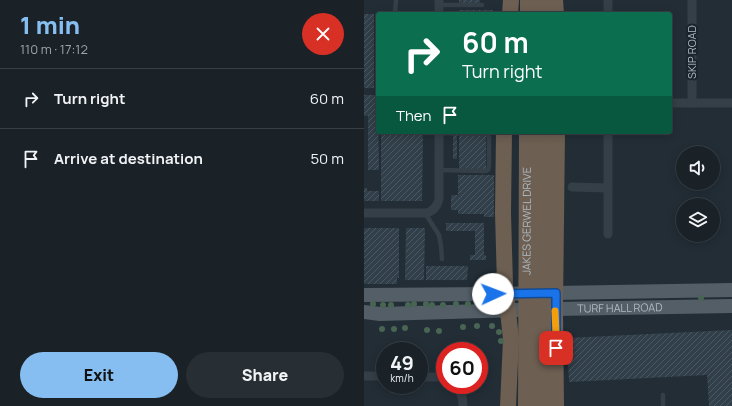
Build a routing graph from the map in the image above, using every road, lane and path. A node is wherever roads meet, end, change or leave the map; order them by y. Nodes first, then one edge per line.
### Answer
1 (396, 0) edge
2 (511, 0) edge
3 (528, 0) edge
4 (542, 0) edge
5 (555, 0) edge
6 (608, 0) edge
7 (692, 0) edge
8 (439, 6) edge
9 (482, 6) dead end
10 (395, 12) edge
11 (510, 12) edge
12 (528, 12) edge
13 (542, 12) edge
14 (556, 12) edge
15 (608, 12) edge
16 (672, 103) edge
17 (692, 103) junction
18 (732, 103) edge
19 (439, 134) edge
20 (487, 134) edge
21 (504, 134) edge
22 (527, 134) edge
23 (542, 134) edge
24 (557, 134) edge
25 (608, 134) edge
26 (439, 170) junction
27 (572, 187) dead end
28 (608, 188) junction
29 (364, 213) edge
30 (425, 214) junction
31 (608, 234) dead end
32 (442, 258) dead end
33 (732, 290) edge
34 (506, 294) junction
35 (364, 295) edge
36 (556, 301) junction
37 (732, 306) edge
38 (507, 310) junction
39 (364, 312) edge
40 (364, 376) edge
41 (376, 376) edge
42 (461, 394) edge
43 (663, 395) dead end
44 (463, 406) edge
45 (508, 406) edge
46 (526, 406) edge
47 (542, 406) edge
48 (556, 406) edge
49 (664, 406) edge

1 - 10 lane
2 - 11 highway
3 - 12 highway
4 - 13 highway
5 - 14 highway
6 - 15 street
7 - 17 street, SKIP ROAD
8 - 9 lane
16 - 17 street
17 - 18 street
19 - 26 street
20 - 26 lane
21 - 34 highway
22 - 46 highway, JAKES GERWEL DRIVE
23 - 47 highway, JAKES GERWEL DRIVE
24 - 36 highway
25 - 28 street
26 - 30 street
27 - 28 street
28 - 31 street
29 - 30 street
30 - 32 lane
33 - 36 main road, TURF HALL ROAD
34 - 35 main road, TURF HALL ROAD
34 - 36 main road, TURF HALL ROAD
34 - 38 highway
36 - 37 main road, TURF HALL ROAD
36 - 38 main road, TURF HALL ROAD
36 - 48 highway
38 - 39 main road, TURF HALL ROAD
38 - 45 highway
40 - 41 street
42 - 44 street
43 - 49 lane

